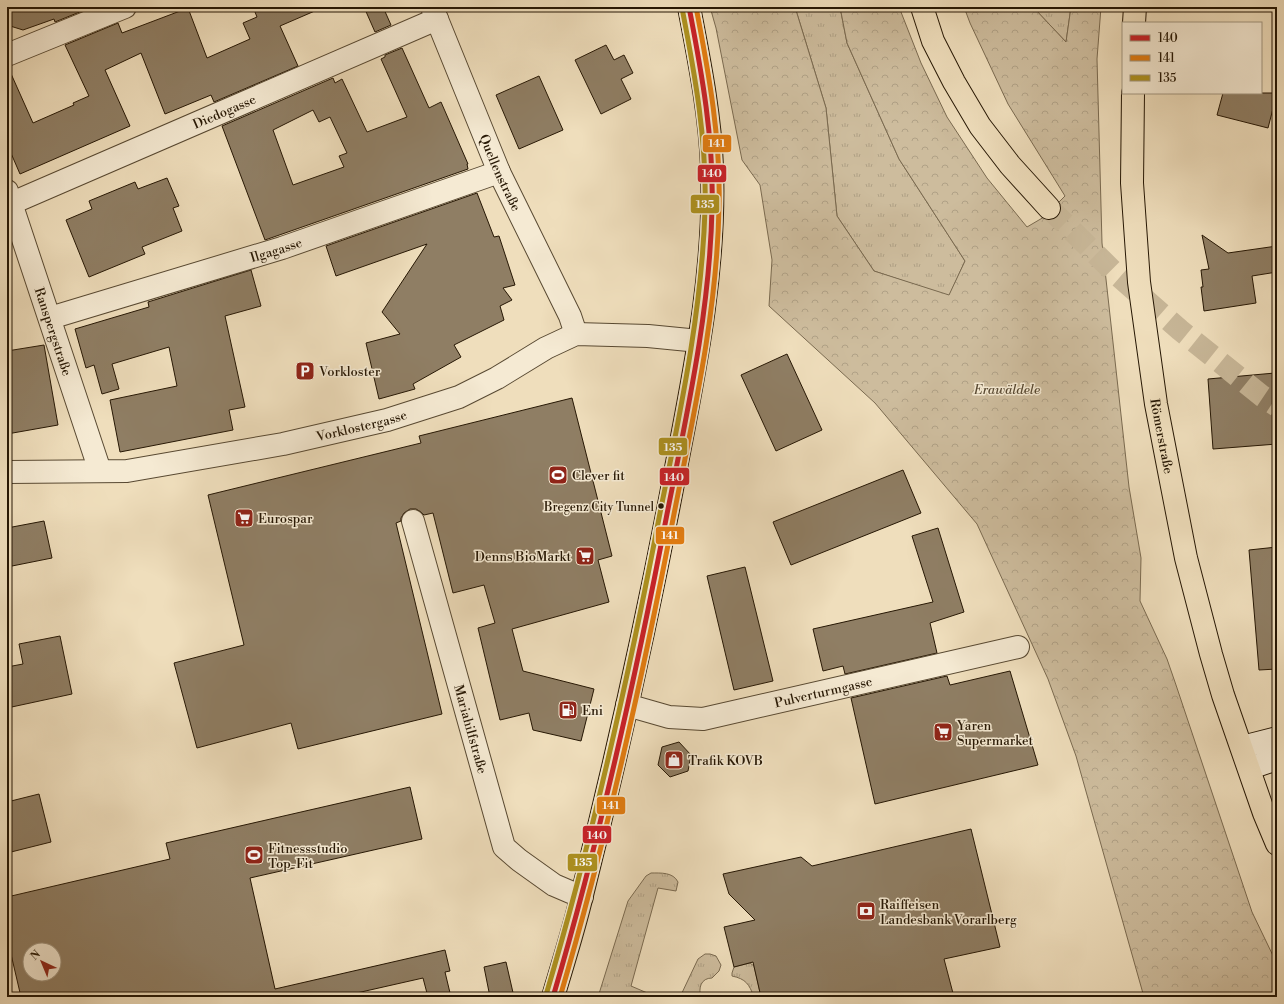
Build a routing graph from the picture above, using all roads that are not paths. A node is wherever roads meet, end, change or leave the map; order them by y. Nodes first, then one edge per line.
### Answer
1 (125, 7) edge
2 (688, 7) edge
3 (922, 7) edge
4 (1135, 7) edge
5 (435, 13) edge
6 (1134, 22) edge
7 (7, 55) edge
8 (1133, 94) edge
9 (499, 172) junction
10 (9, 197) edge
11 (1049, 208) tunnel mouth
12 (50, 318) junction
13 (576, 334) junction
14 (699, 341) junction
15 (100, 471) junction
16 (7, 472) edge
17 (413, 521) dead end
18 (1018, 647) dead end
19 (627, 705) junction
20 (1277, 738) edge
21 (1242, 747) junction
22 (1277, 759) edge
23 (1250, 768) junction
24 (1277, 844) edge
25 (582, 897) junction
26 (553, 997) edge

1 - 7 street
2 - 14 main road
3 - 11 main road
4 - 6 main road
5 - 9 street, Quellenstraße
5 - 10 street, Diedogasse
8 - 21 main road, Römerstraße
9 - 12 street, Ilgagasse
9 - 13 street, Quellenstraße
10 - 12 street, Ranspergstraße
12 - 15 street, Ranspergstraße
13 - 14 street, Vorklostergasse
13 - 15 street, Vorklostergasse
14 - 19 main road
15 - 16 street, Vorklostergasse
17 - 25 street, Mariahilfstraße
18 - 19 street, Pulverturmgasse
19 - 25 main road
20 - 21 street
21 - 23 main road, Römerstraße
22 - 23 street
23 - 24 main road, Römerstraße
25 - 26 main road

